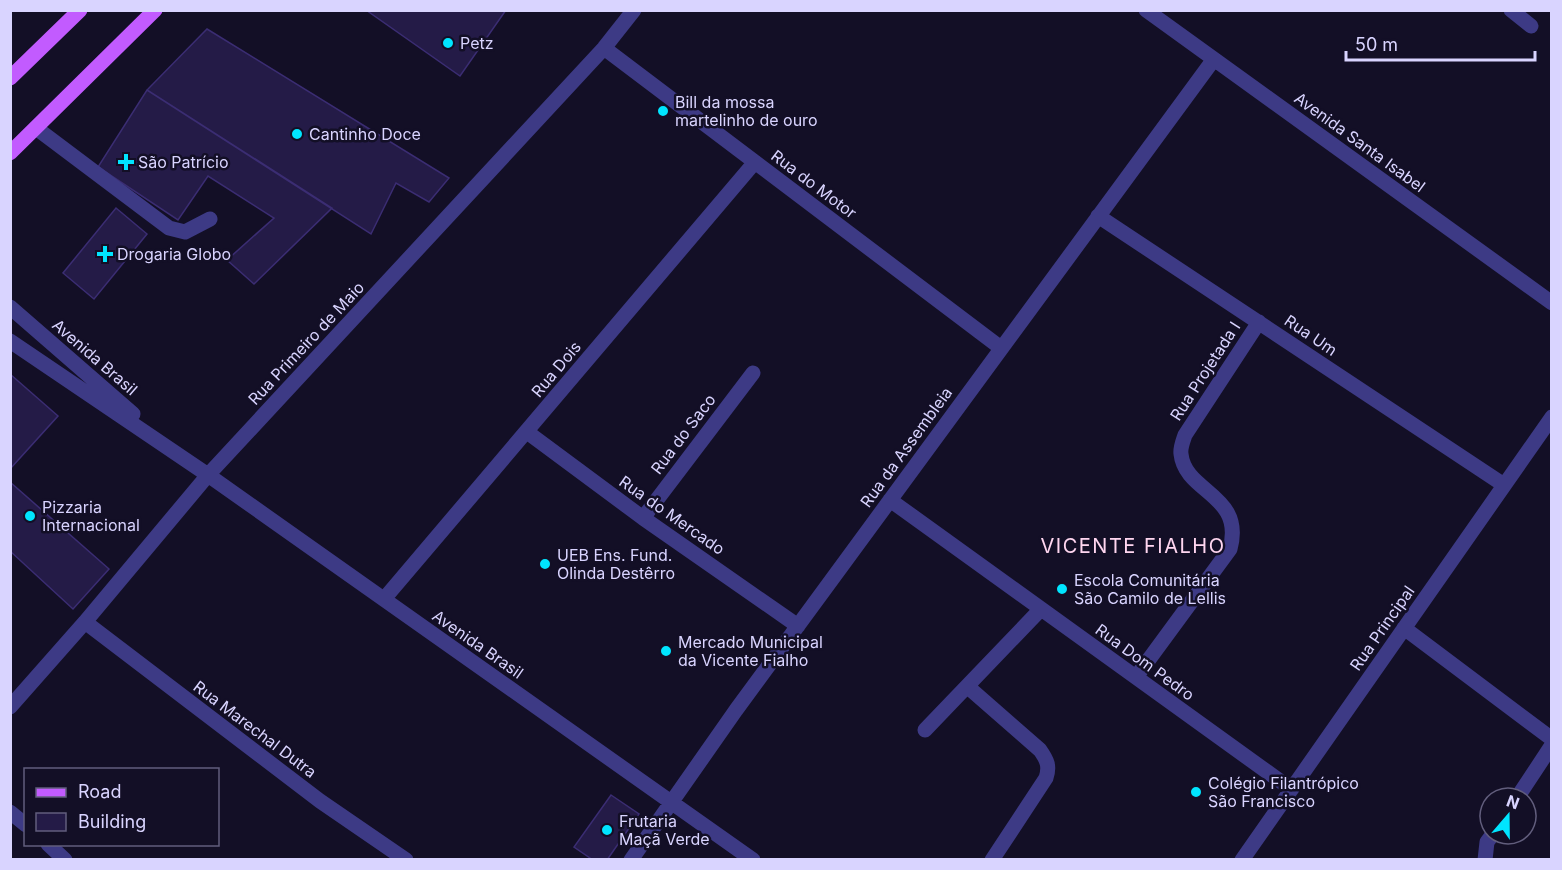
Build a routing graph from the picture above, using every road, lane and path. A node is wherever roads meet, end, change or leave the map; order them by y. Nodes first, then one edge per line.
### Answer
1 (80, 10) edge
2 (155, 10) edge
3 (634, 10) edge
4 (1146, 10) edge
5 (1510, 10) edge
6 (1167, 16) edge
7 (1531, 26) dead end
8 (604, 48) junction
9 (1214, 58) junction
10 (10, 78) edge
11 (36, 128) junction
12 (10, 153) edge
13 (755, 162) junction
14 (1098, 216) junction
15 (210, 219) dead end
16 (1551, 303) edge
17 (10, 307) edge
18 (1259, 322) junction
19 (10, 341) edge
20 (1001, 348) junction
21 (753, 373) dead end
22 (1551, 417) edge
23 (527, 432) junction
24 (182, 457) junction
25 (208, 475) junction
26 (1504, 485) junction
27 (890, 500) junction
28 (643, 518) junction
29 (384, 599) junction
30 (1041, 609) junction
31 (85, 622) junction
32 (798, 626) junction
33 (1404, 628) junction
34 (1136, 677) junction
35 (968, 687) junction
36 (10, 707) edge
37 (925, 730) dead end
38 (1551, 739) edge
39 (1551, 745) edge
40 (1525, 786) edge
41 (1292, 789) junction
42 (671, 802) junction
43 (10, 812) edge
44 (24, 823) edge
45 (50, 846) edge
46 (65, 860) edge
47 (406, 860) edge
48 (631, 860) edge
49 (753, 860) edge
50 (992, 860) edge
51 (1242, 860) edge

1 - 10 main road
2 - 11 main road
3 - 8 street, Rua Primeiro de Maio
4 - 6 street, Avenida Santa Isabel
5 - 7 street
6 - 9 street, Avenida Santa Isabel
8 - 13 street, Rua do Motor
8 - 25 street, Rua Primeiro de Maio
9 - 14 street, Rua da Assembleia
9 - 16 street, Avenida Santa Isabel
11 - 12 main road
11 - 15 street
13 - 20 street, Rua do Motor
13 - 23 street, Rua Dois
14 - 18 street, Rua Um
14 - 20 street, Rua da Assembleia
17 - 24 street, Avenida Brasil
18 - 26 street, Rua Um
18 - 34 street, Rua Projetada I
19 - 24 street, Avenida Brasil
20 - 27 street, Rua da Assembleia
21 - 28 street, Rua do Saco
22 - 26 street, Rua Principal
23 - 28 street, Rua do Mercado
23 - 29 street, Rua Dois
24 - 25 street, Avenida Brasil
25 - 29 street, Avenida Brasil
25 - 31 street, Rua Primeiro de Maio
26 - 33 street, Rua Principal
27 - 30 street, Rua Dom Pedro
27 - 32 street, Rua da Assembleia
28 - 32 street, Rua do Mercado
29 - 42 street, Avenida Brasil
30 - 34 street, Rua Dom Pedro
30 - 35 street
31 - 36 street, Rua Primeiro de Maio
31 - 47 street, Rua Marechal Dutra
32 - 42 street, Rua da Assembleia
33 - 38 street
33 - 41 street, Rua Principal
34 - 41 street, Rua Dom Pedro
35 - 37 street
35 - 50 street
39 - 40 street
41 - 51 street, Rua Principal
42 - 48 street, Rua da Assembleia
42 - 49 street, Avenida Brasil
43 - 44 street
45 - 46 street

